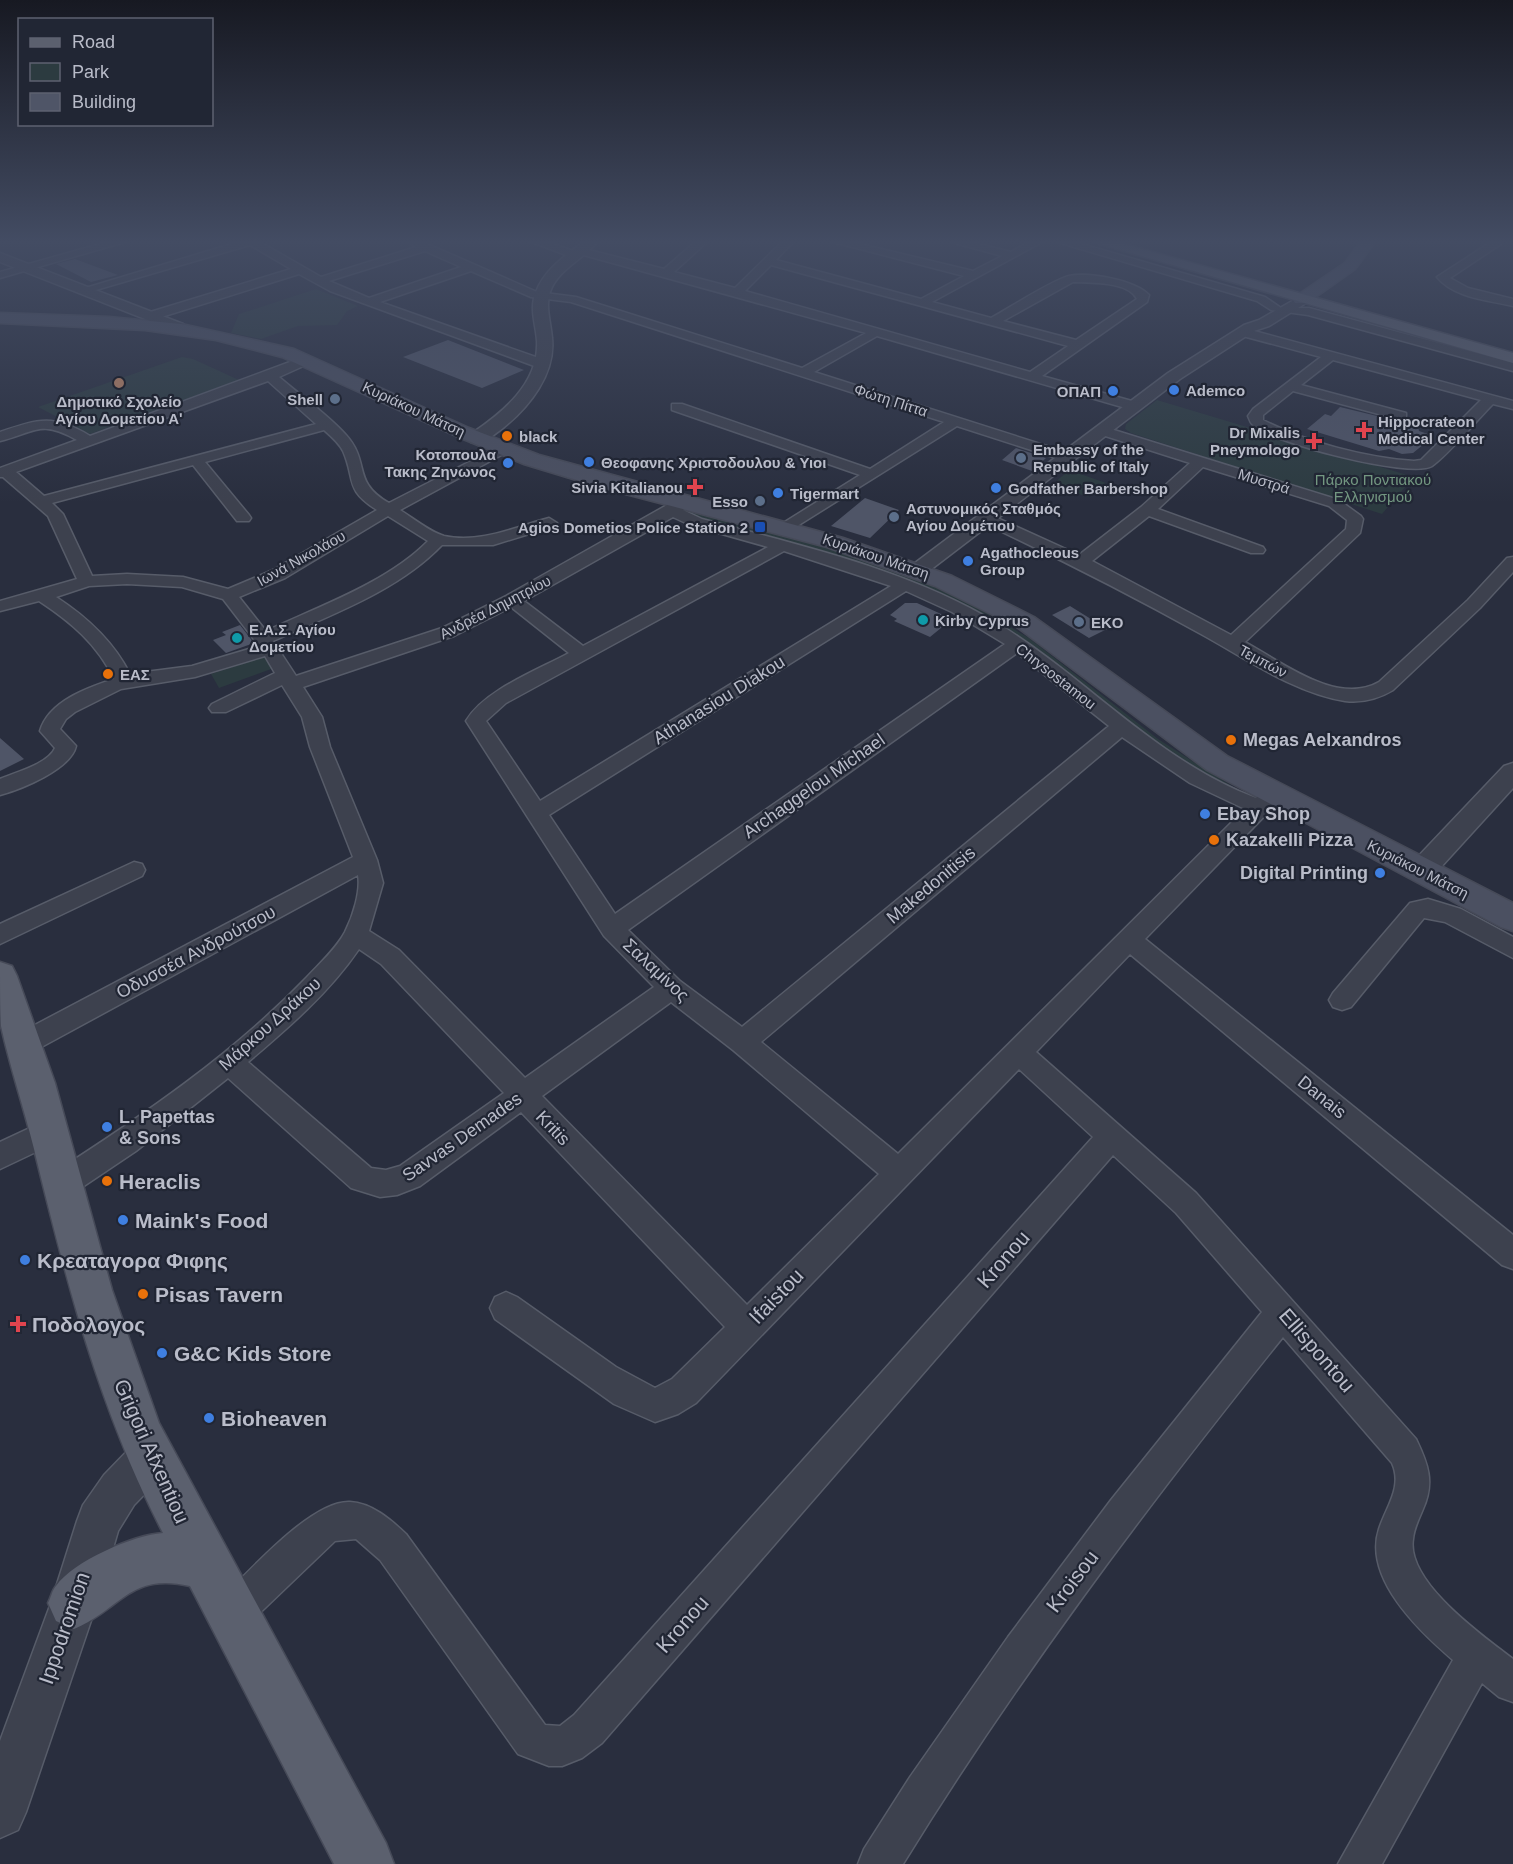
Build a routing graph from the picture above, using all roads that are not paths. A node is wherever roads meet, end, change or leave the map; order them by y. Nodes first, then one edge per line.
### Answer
1 (186, 329) edge
2 (444, 329) edge
3 (543, 329) edge
4 (667, 329) edge
5 (866, 329) edge
6 (1022, 329) edge
7 (1102, 329) edge
8 (1372, 329) edge
9 (1402, 329) edge
10 (1246, 330) joint
11 (876, 332) junction
12 (1079, 345) junction
13 (1330, 356) junction
14 (1513, 356) edge
15 (306, 360) junction
16 (542, 364) junction
17 (1513, 367) edge
18 (804, 372) junction
19 (270, 376) junction
20 (1033, 376) junction
21 (1290, 386) junction
22 (1490, 399) junction
23 (1513, 405) edge
24 (1134, 406) junction
25 (678, 407) dead end
26 (1401, 416) dead end
27 (956, 421) junction
28 (327, 425) junction
29 (1101, 430) junction
30 (0, 437) edge
31 (477, 438) junction
32 (88, 441) junction
33 (502, 449) junction
34 (1067, 457) junction
35 (196, 460) junction
36 (1200, 461) junction
37 (3, 472) edge
38 (871, 474) junction
39 (42, 501) junction
40 (678, 505) junction
41 (389, 510) junction
42 (1147, 510) junction
43 (243, 518) dead end
44 (987, 519) junction
45 (549, 523) dead end
46 (783, 537) junction
47 (438, 540) junction
48 (1257, 550) dead end
49 (1081, 562) junction
50 (1513, 562) edge
51 (911, 578) junction
52 (86, 581) junction
53 (229, 595) junction
54 (42, 596) junction
55 (512, 600) junction
56 (0, 606) edge
57 (267, 644) junction
58 (1017, 644) junction
59 (1232, 644) junction
60 (583, 655) junction
61 (290, 680) junction
62 (125, 682) junction
63 (219, 708) dead end
64 (1121, 728) junction
65 (1508, 784) edge
66 (0, 788) edge
67 (1265, 800) junction
68 (535, 814) junction
69 (366, 860) junction
70 (134, 870) dead end
71 (1421, 871) junction
72 (1513, 918) edge
73 (612, 929) junction
74 (0, 935) edge
75 (356, 935) junction
76 (1131, 941) junction
77 (1513, 948) edge
78 (671, 988) junction
79 (1342, 1000) dead end
80 (9, 1007) edge
81 (742, 1042) junction
82 (1019, 1053) junction
83 (229, 1062) junction
84 (521, 1096) junction
85 (48, 1132) junction
86 (1112, 1136) junction
87 (0, 1156) edge
88 (898, 1172) junction
89 (62, 1184) junction
90 (1513, 1254) edge
91 (507, 1308) dead end
92 (1282, 1311) junction
93 (747, 1327) junction
94 (150, 1458) junction
95 (205, 1564) junction
96 (74, 1603) junction
97 (232, 1614) junction
98 (1478, 1655) junction
99 (1513, 1683) edge
100 (0, 1812) edge
101 (365, 1864) edge
102 (879, 1864) edge
103 (1359, 1864) edge

1 - 15 main road, Κυριάκου Μάτση
2 - 16 street
3 - 16 street
4 - 18 street, Φώτη Πίττα
5 - 11 street
6 - 12 street
7 - 12 street
8 - 17 street
9 - 14 main road
10 - 13 street
10 - 24 street
11 - 18 street
11 - 20 street
12 - 20 street
13 - 21 street
13 - 22 street
15 - 19 street
15 - 31 main road, Κυριάκου Μάτση
16 - 31 street
18 - 27 street, Φώτη Πίττα
19 - 28 street
19 - 32 street
20 - 24 street
21 - 22 street
21 - 26 street
22 - 23 street
24 - 29 street
25 - 38 street
27 - 34 street, Φώτη Πίττα
27 - 38 street
28 - 35 street
28 - 41 street
29 - 34 street
29 - 36 street, Μυστρά
30 - 32 street
31 - 33 main road, Κυριάκου Μάτση
32 - 37 street
33 - 40 main road, Κυριάκου Μάτση
33 - 41 street, Ιωνά Νικολάου
34 - 44 street
35 - 39 street
35 - 43 street
36 - 42 street
36 - 59 street, Μυστρά
37 - 39 street
38 - 46 street
39 - 52 street
40 - 46 main road, Κυριάκου Μάτση
40 - 55 street, Ανδρέα Δημητρίου
41 - 47 street
41 - 53 street, Ιωνά Νικολάου
42 - 48 street
42 - 49 street
44 - 49 street, Τεμπών
44 - 51 street
45 - 47 street
46 - 51 main road, Κυριάκου Μάτση
46 - 60 street
47 - 57 street
49 - 59 street, Τεμπών
50 - 59 street, Τεμπών
51 - 58 street, Chrysostamou
51 - 67 main road, Κυριάκου Μάτση
51 - 68 street, Athanasiou Diakou
52 - 53 street
52 - 54 street
53 - 57 street, Μάρκου Δράκου
54 - 56 street
54 - 62 street
55 - 60 street
55 - 61 street, Ανδρέα Δημητρίου
57 - 61 street, Μάρκου Δράκου
57 - 62 street
58 - 64 street, Chrysostamou
58 - 73 street, Archaggelou Michael
60 - 68 street, Σαλαμίνος
61 - 63 street
61 - 69 street, Μάρκου Δράκου
62 - 66 street
64 - 67 street, Chrysostamou
64 - 81 street, Makedonitisis
65 - 71 street
67 - 71 main road, Κυριάκου Μάτση
67 - 76 street, Ifaistou
68 - 73 street, Σαλαμίνος
69 - 75 street, Μάρκου Δράκου
69 - 80 street, Οδυσσέα Ανδρούτσου
70 - 74 street
71 - 72 main road, Κυριάκου Μάτση
73 - 78 street, Σαλαμίνος
75 - 83 street, Μάρκου Δράκου
75 - 84 street, Kritis
76 - 82 street, Ifaistou
76 - 90 street, Danais
77 - 79 street
78 - 81 street, Σαλαμίνος
78 - 84 street, Savvas Demades
80 - 85 main road, Grigori Afxentiou
81 - 88 street, Σαλαμίνος
82 - 86 street, Ellispontou
82 - 88 street, Ifaistou
83 - 84 street, Savvas Demades
83 - 89 street, Μάρκου Δράκου
84 - 93 street, Kritis
85 - 87 street
85 - 89 main road, Grigori Afxentiou
86 - 92 street, Ellispontou
86 - 97 street, Kronou
88 - 93 street, Ifaistou
89 - 94 main road, Grigori Afxentiou
91 - 93 street, Ifaistou
92 - 98 street, Ellispontou
92 - 102 street, Kroisou
94 - 95 main road, Grigori Afxentiou
94 - 96 street, Ippodromion
95 - 96 main road
95 - 97 main road, Grigori Afxentiou
96 - 100 street, Ippodromion
97 - 101 main road, Grigori Afxentiou
98 - 99 street, Ellispontou
98 - 103 street

